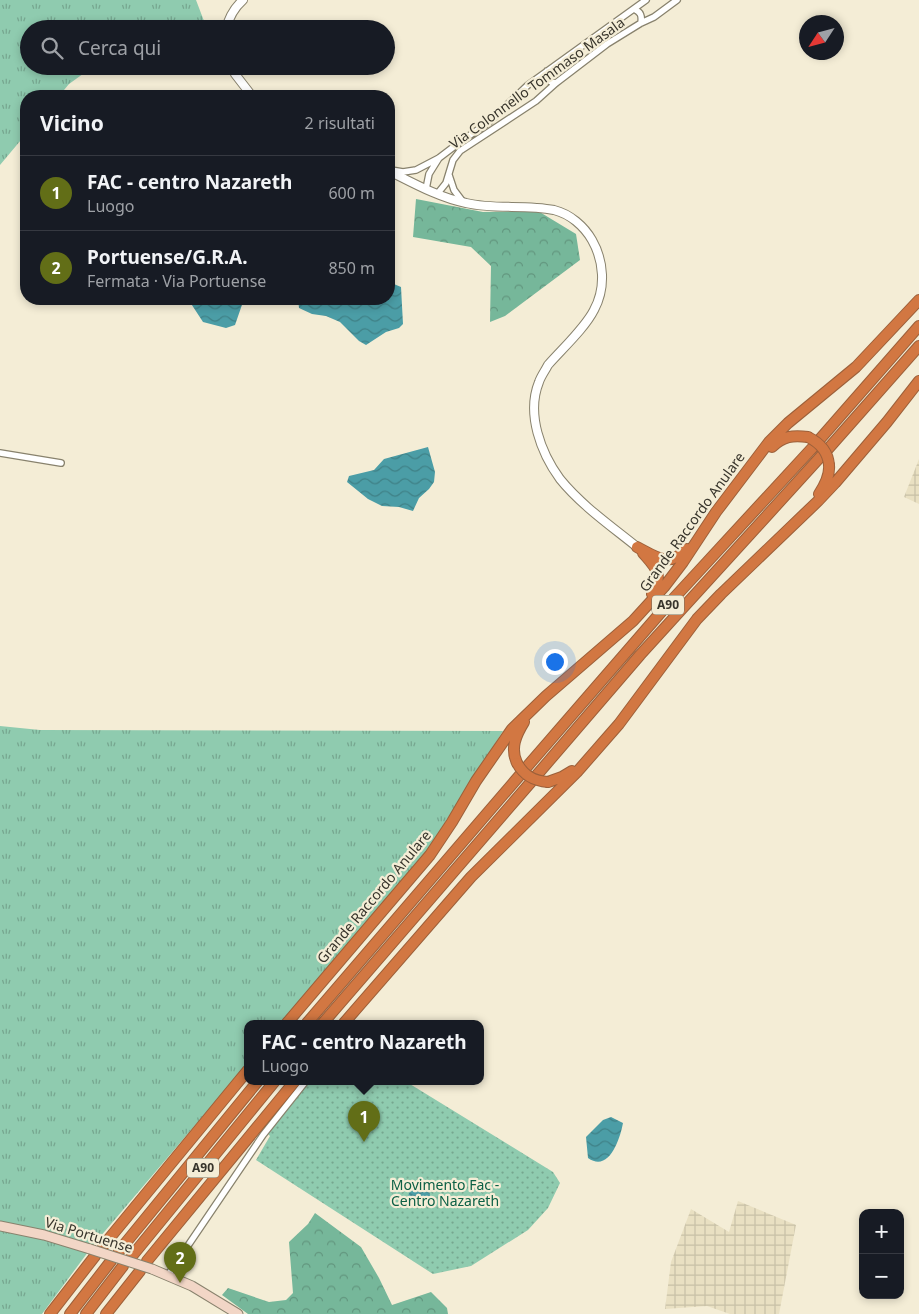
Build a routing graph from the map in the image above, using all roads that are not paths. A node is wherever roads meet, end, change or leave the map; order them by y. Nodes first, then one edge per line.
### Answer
1 (243, 0) edge
2 (646, 0) edge
3 (677, 0) edge
4 (634, 9) junction
5 (228, 20) edge
6 (641, 23) junction
7 (547, 71) junction
8 (236, 75) edge
9 (556, 83) junction
10 (247, 90) edge
11 (439, 158) junction
12 (395, 171) edge
13 (449, 172) junction
14 (395, 174) edge
15 (426, 189) junction
16 (438, 193) junction
17 (465, 203) junction
18 (919, 300) edge
19 (919, 326) edge
20 (919, 346) edge
21 (919, 350) edge
22 (899, 369) junction
23 (919, 381) edge
24 (814, 440) junction
25 (0, 453) edge
26 (61, 463) dead end
27 (716, 512) junction
28 (805, 513) junction
29 (637, 547) junction
30 (632, 621) junction
31 (546, 696) junction
32 (602, 743) junction
33 (520, 769) junction
34 (290, 1020) edge
35 (310, 1020) edge
36 (326, 1020) edge
37 (347, 1020) edge
38 (244, 1075) edge
39 (255, 1085) edge
40 (271, 1085) edge
41 (292, 1085) edge
42 (303, 1085) edge
43 (0, 1226) edge
44 (103, 1246) dead end
45 (119, 1251) dead end
46 (93, 1252) junction
47 (132, 1256) dead end
48 (111, 1262) dead end
49 (150, 1265) junction
50 (123, 1266) dead end
51 (140, 1271) dead end
52 (168, 1275) junction
53 (50, 1314) edge
54 (70, 1314) edge
55 (86, 1314) edge
56 (106, 1314) edge
57 (238, 1314) edge

1 - 5 street
2 - 4 street, Via Colonnello Tommaso Masala
3 - 6 street, Via Colonnello Tommaso Masala
4 - 6 street
4 - 7 street, Via Colonnello Tommaso Masala
6 - 9 street, Via Colonnello Tommaso Masala
7 - 9 street
7 - 11 street, Via Colonnello Tommaso Masala
8 - 10 street
9 - 13 street, Via Colonnello Tommaso Masala
11 - 12 street, Via Colonnello Tommaso Masala
11 - 15 street
13 - 16 street, Via Colonnello Tommaso Masala
13 - 17 street
14 - 15 street
15 - 16 street
16 - 17 street
17 - 29 street
18 - 27 highway, Grande Raccordo Anulare
19 - 24 highway, Grande Raccordo Anulare / A90
20 - 22 highway, A90
21 - 22 highway
22 - 36 highway, A90
23 - 28 highway
24 - 28 highway, bridge
24 - 30 highway
24 - 33 highway, Grande Raccordo Anulare / A90
25 - 26 street
27 - 29 highway
27 - 30 highway, Grande Raccordo Anulare
28 - 32 highway
29 - 30 highway
30 - 31 highway, Grande Raccordo Anulare
31 - 33 highway
31 - 34 highway, Grande Raccordo Anulare
32 - 33 highway, bridge
32 - 37 highway
33 - 35 highway, Grande Raccordo Anulare / A90
38 - 44 highway
39 - 45 highway, A90
40 - 47 highway, A90
41 - 49 highway
42 - 52 street
43 - 46 main road, Via Portuense
46 - 49 main road, Via Portuense, bridge
46 - 53 highway
48 - 54 highway
49 - 52 main road, Via Portuense
50 - 55 highway
51 - 56 highway
52 - 57 main road, Via Portuense

